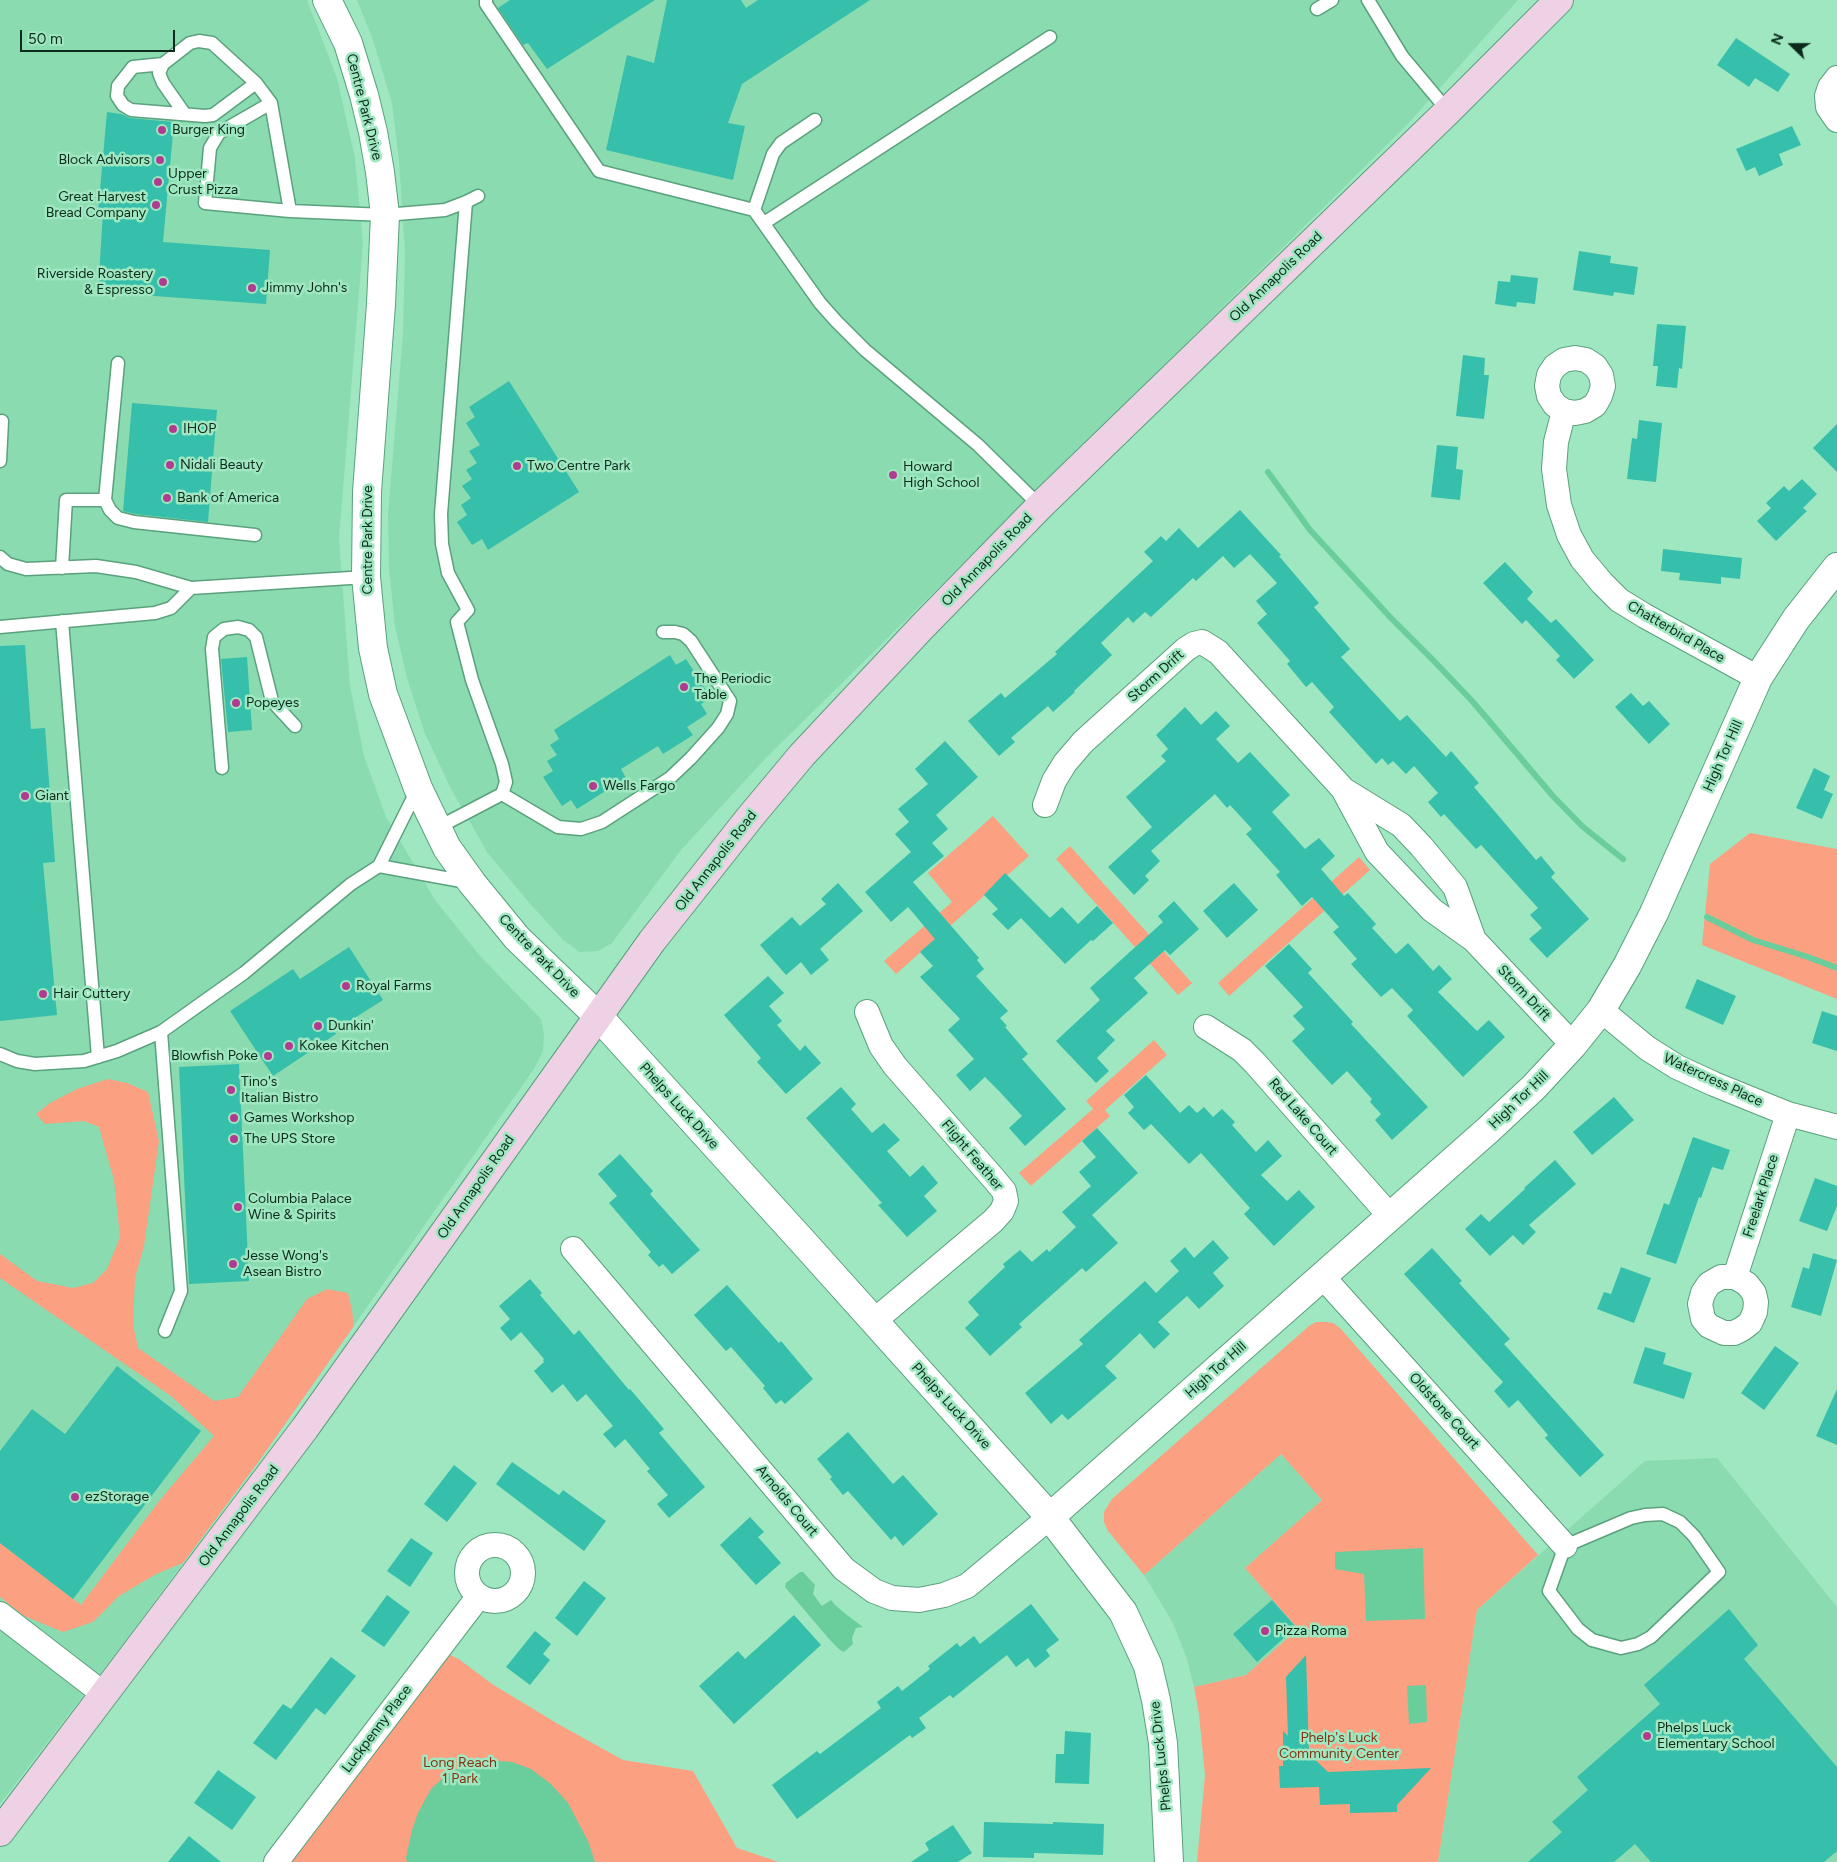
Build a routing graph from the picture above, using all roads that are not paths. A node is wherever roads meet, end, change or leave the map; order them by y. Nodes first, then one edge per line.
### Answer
1 (327, 0) edge
2 (486, 0) edge
3 (1332, 0) edge
4 (1368, 0) edge
5 (1559, 0) edge
6 (1317, 9) dead end
7 (1050, 36) dead end
8 (163, 64) junction
9 (1837, 78) edge
10 (256, 82) junction
11 (270, 103) junction
12 (1448, 111) junction
13 (184, 113) junction
14 (815, 120) dead end
15 (1837, 120) edge
16 (754, 210) junction
17 (290, 211) junction
18 (385, 215) junction
19 (764, 223) junction
20 (118, 363) dead end
21 (1564, 412) dead end
22 (2, 420) dead end
23 (0, 461) edge
24 (105, 500) junction
25 (1040, 506) junction
26 (255, 535) dead end
27 (0, 558) edge
28 (1837, 567) edge
29 (62, 568) junction
30 (366, 577) junction
31 (190, 588) junction
32 (62, 621) junction
33 (0, 627) edge
34 (663, 632) dead end
35 (1758, 678) junction
36 (296, 726) dead end
37 (222, 768) dead end
38 (418, 788) junction
39 (1343, 789) junction
40 (502, 794) junction
41 (1045, 805) dead end
42 (436, 828) junction
43 (379, 866) junction
44 (472, 883) junction
45 (1474, 940) junction
46 (1601, 1010) junction
47 (867, 1012) dead end
48 (598, 1016) junction
49 (1206, 1028) dead end
50 (161, 1032) junction
51 (1573, 1045) junction
52 (0, 1054) edge
53 (98, 1057) junction
54 (1788, 1114) junction
55 (1837, 1126) edge
56 (1390, 1216) junction
57 (573, 1249) dead end
58 (1322, 1276) junction
59 (1735, 1277) dead end
60 (874, 1321) junction
61 (165, 1331) dead end
62 (1050, 1516) junction
63 (1565, 1546) junction
64 (479, 1596) dead end
65 (0, 1614) edge
66 (105, 1695) junction
67 (0, 1832) edge
68 (276, 1862) edge
69 (1169, 1862) edge

1 - 18 street, Centre Park Drive
2 - 16 lane
3 - 6 lane
4 - 12 lane
5 - 12 main road, Old Annapolis Road
7 - 19 lane
8 - 10 lane
8 - 13 lane
8 - 13 lane
9 - 15 street
10 - 11 lane
10 - 13 lane
11 - 17 lane
11 - 17 lane
12 - 25 main road, Old Annapolis Road
14 - 16 lane
16 - 19 lane
17 - 18 lane
18 - 30 street, Centre Park Drive
18 - 40 lane
19 - 25 lane
20 - 24 lane
21 - 35 street, Chatterbird Place
22 - 23 lane
24 - 26 lane
24 - 29 lane
25 - 48 main road, Old Annapolis Road
27 - 29 lane
28 - 35 street, High Tor Hill
29 - 31 lane
30 - 31 lane
30 - 38 street, Centre Park Drive
31 - 32 lane
32 - 33 lane
32 - 53 lane
34 - 40 lane
35 - 46 street, High Tor Hill
36 - 37 lane
38 - 42 street, Centre Park Drive
38 - 43 lane
39 - 41 street, Storm Drift
39 - 45 street, Storm Drift
39 - 45 street, Storm Drift
40 - 42 lane
42 - 44 street, Centre Park Drive
43 - 44 lane
43 - 50 lane
44 - 48 street, Centre Park Drive
45 - 51 street, Storm Drift
46 - 51 street, High Tor Hill
46 - 54 street, Watercress Place
47 - 60 street, Flight Feather
48 - 60 street, Phelps Luck Drive
48 - 66 main road, Old Annapolis Road
49 - 56 street, Red Lake Court
50 - 53 lane
50 - 61 lane
51 - 56 street, High Tor Hill
52 - 53 lane
54 - 55 street, Watercress Place
54 - 59 street, Freelark Place
56 - 58 street, High Tor Hill
57 - 62 street, Arnolds Court
58 - 62 street, High Tor Hill
58 - 63 street, Oldstone Court
60 - 62 street, Phelps Luck Drive
62 - 69 street, Phelps Luck Drive
63 - 63 lane
64 - 68 street, Luckpenny Place
65 - 66 street
66 - 67 main road, Old Annapolis Road

